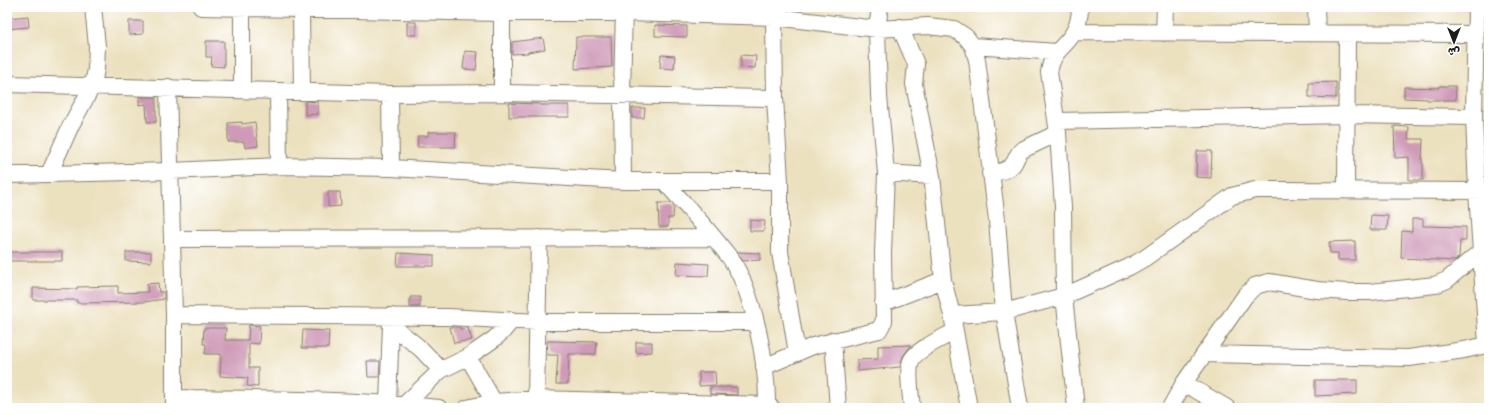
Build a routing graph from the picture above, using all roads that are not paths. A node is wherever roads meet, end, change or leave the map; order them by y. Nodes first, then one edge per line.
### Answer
1 (92, 7) edge
2 (201, 7) edge
3 (880, 7) edge
4 (1080, 7) edge
5 (1165, 7) edge
6 (1316, 7) edge
7 (242, 8) junction
8 (271, 8) edge
9 (301, 9) junction
10 (624, 10) edge
11 (774, 12) edge
12 (502, 13) junction
13 (1479, 20) edge
14 (900, 27) junction
15 (877, 29) junction
16 (1074, 32) junction
17 (1164, 33) junction
18 (1317, 33) junction
19 (1347, 34) junction
20 (973, 46) junction
21 (1057, 52) junction
22 (7, 84) edge
23 (93, 85) junction
24 (168, 87) junction
25 (242, 89) junction
26 (278, 90) junction
27 (302, 91) junction
28 (390, 94) junction
29 (502, 94) junction
30 (622, 95) junction
31 (775, 98) junction
32 (1479, 111) edge
33 (1346, 115) junction
34 (1057, 127) junction
35 (279, 166) junction
36 (391, 168) junction
37 (171, 171) junction
38 (886, 173) junction
39 (990, 173) junction
40 (49, 174) junction
41 (7, 175) edge
42 (932, 176) junction
43 (623, 181) junction
44 (664, 181) junction
45 (780, 181) junction
46 (1346, 190) junction
47 (1483, 191) edge
48 (539, 238) junction
49 (713, 238) junction
50 (173, 239) junction
51 (1481, 251) junction
52 (944, 280) junction
53 (1064, 296) junction
54 (883, 303) junction
55 (1004, 312) junction
56 (174, 315) junction
57 (952, 315) junction
58 (512, 320) junction
59 (390, 321) junction
60 (537, 322) junction
61 (756, 322) junction
62 (955, 331) junction
63 (833, 340) junction
64 (1488, 345) edge
65 (797, 353) junction
66 (1205, 354) junction
67 (468, 357) junction
68 (764, 367) junction
69 (441, 370) junction
70 (1184, 383) junction
71 (536, 399) junction
72 (494, 402) junction
73 (174, 403) edge
74 (388, 403) junction
75 (340, 404) edge
76 (405, 404) junction
77 (575, 404) edge
78 (769, 407) edge
79 (439, 408) edge
80 (466, 408) edge
81 (838, 408) edge
82 (912, 408) edge
83 (969, 408) edge
84 (1020, 408) edge
85 (1076, 408) edge
86 (1170, 408) edge
87 (1227, 408) edge

1 - 23 street
2 - 7 street
3 - 15 street
4 - 16 street
5 - 17 street
6 - 18 street
7 - 8 street
7 - 25 street
8 - 9 street
9 - 12 street
9 - 27 street
10 - 11 street
10 - 12 street
10 - 30 street
11 - 15 street
11 - 31 street
12 - 29 street
13 - 19 street
13 - 32 street
14 - 15 street
14 - 20 street
14 - 42 street
15 - 38 street
16 - 17 street
16 - 21 street
17 - 18 street
18 - 19 street
19 - 33 street
20 - 21 street
20 - 39 street
21 - 34 street
22 - 23 street
23 - 24 street
23 - 40 street
24 - 25 street
24 - 37 street
25 - 26 street
26 - 27 street
26 - 35 street
27 - 28 street
28 - 29 street
28 - 36 street
29 - 30 street
30 - 31 street
30 - 43 street
31 - 45 street
32 - 33 street
32 - 47 street
33 - 34 street
33 - 46 street
34 - 39 street
34 - 53 street
35 - 36 street
35 - 37 street
36 - 43 street
37 - 40 street
37 - 50 street
38 - 42 street
38 - 54 street
39 - 55 street
40 - 41 street
42 - 52 street
43 - 44 street
44 - 45 street
44 - 49 street
45 - 65 street
46 - 47 street
46 - 53 street
47 - 51 street
48 - 49 street
48 - 50 street
48 - 60 street
49 - 61 street
50 - 56 street
51 - 64 street
51 - 66 street
52 - 54 street
52 - 57 street
53 - 55 street
53 - 85 street
54 - 63 street
55 - 57 street
55 - 84 street
56 - 59 street
56 - 73 street
57 - 62 street
58 - 59 street
58 - 60 street
58 - 67 street
59 - 69 street
59 - 74 street
60 - 61 street
60 - 71 street
61 - 68 street
62 - 82 street
62 - 83 street
63 - 65 street
63 - 81 street
64 - 66 street
65 - 68 street
66 - 70 street
67 - 69 street
67 - 72 street
68 - 78 street
69 - 76 street
70 - 86 street
70 - 87 street
71 - 72 street
71 - 77 street
72 - 80 street
73 - 75 street
74 - 75 street
74 - 76 street
76 - 79 street
77 - 78 street

